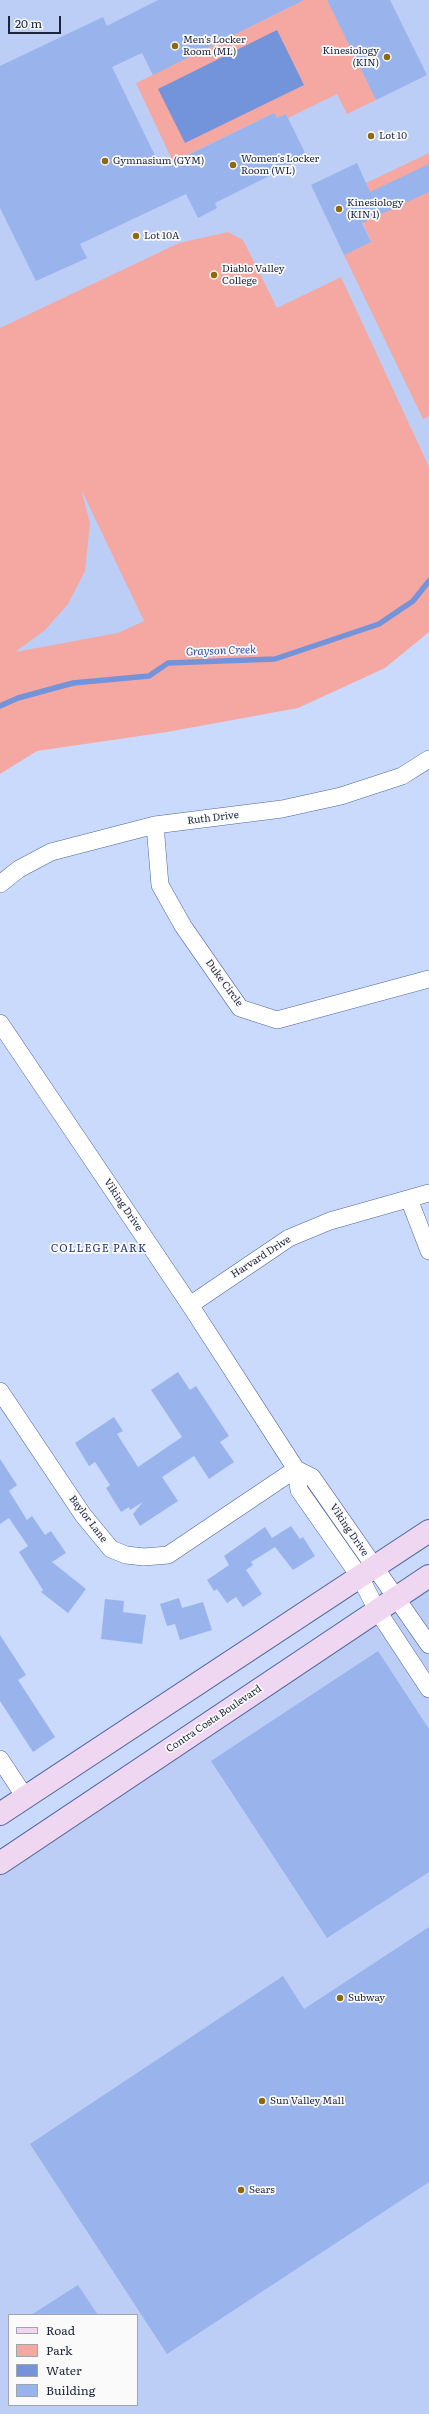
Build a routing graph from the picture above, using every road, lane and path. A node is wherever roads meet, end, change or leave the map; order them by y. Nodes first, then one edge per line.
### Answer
1 (429, 759) edge
2 (155, 825) junction
3 (0, 884) edge
4 (429, 979) edge
5 (0, 1023) edge
6 (429, 1193) edge
7 (409, 1199) junction
8 (429, 1251) edge
9 (190, 1305) junction
10 (0, 1391) edge
11 (296, 1469) junction
12 (429, 1531) edge
13 (367, 1572) junction
14 (429, 1576) edge
15 (397, 1597) junction
16 (377, 1610) junction
17 (429, 1645) edge
18 (429, 1689) edge
19 (0, 1760) edge
20 (25, 1796) junction
21 (0, 1814) edge
22 (0, 1863) edge

1 - 2 street, Ruth Drive
2 - 3 street, Ruth Drive
2 - 4 street, Duke Circle
5 - 9 street, Viking Drive
6 - 7 street, Harvard Drive
7 - 8 street
7 - 9 street, Harvard Drive
9 - 11 street, Viking Drive
10 - 11 street, Baylor Lane
11 - 13 street, Viking Drive
12 - 13 main road
13 - 15 street, Viking Drive
13 - 16 street, Viking Drive
13 - 20 main road
14 - 15 main road, Contra Costa Boulevard
15 - 16 main road, Contra Costa Boulevard
15 - 17 street
16 - 18 street
16 - 22 main road, Contra Costa Boulevard
19 - 20 street
20 - 21 main road

